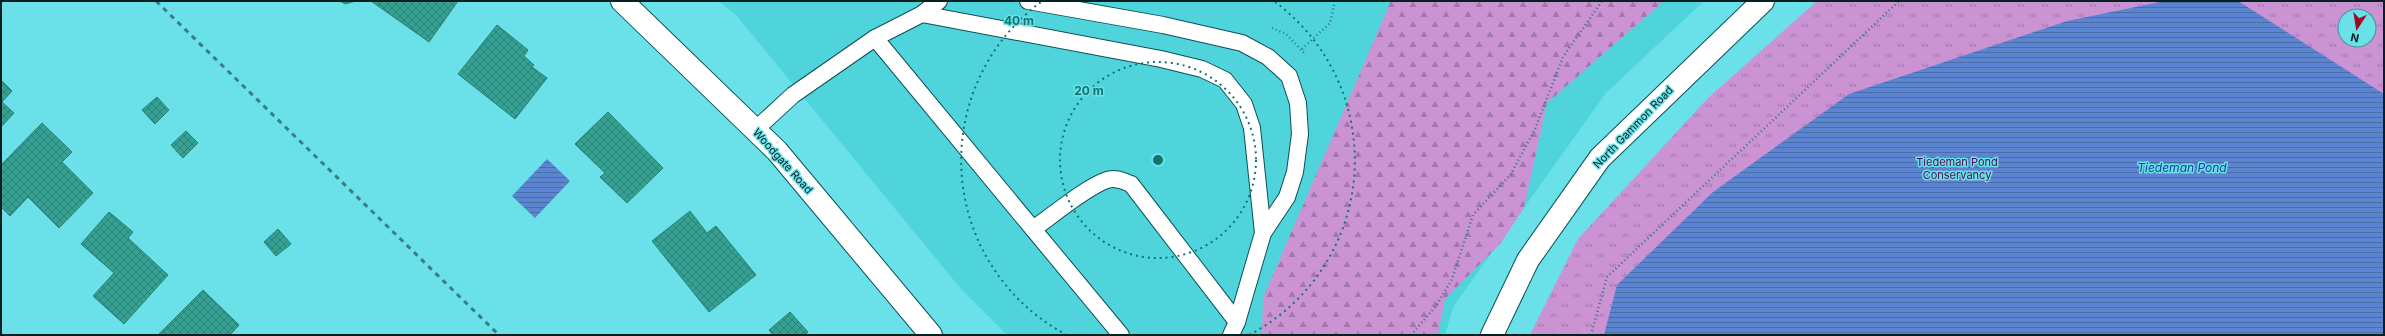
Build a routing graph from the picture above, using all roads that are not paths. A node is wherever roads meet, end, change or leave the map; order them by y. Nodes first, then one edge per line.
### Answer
1 (622, 1) edge
2 (939, 1) edge
3 (1028, 1) edge
4 (1763, 1) edge
5 (922, 14) junction
6 (876, 38) junction
7 (755, 130) junction
8 (1033, 230) junction
9 (1263, 233) junction
10 (1234, 328) edge
11 (930, 335) edge
12 (1121, 335) edge
13 (1492, 335) edge

1 - 7 street, Woodgate Road
2 - 5 lane
3 - 9 lane
4 - 13 street, North Gammon Road
5 - 6 lane
5 - 9 lane
6 - 7 lane
6 - 8 lane
7 - 11 street, Woodgate Road
8 - 10 lane
8 - 12 lane
9 - 10 lane

